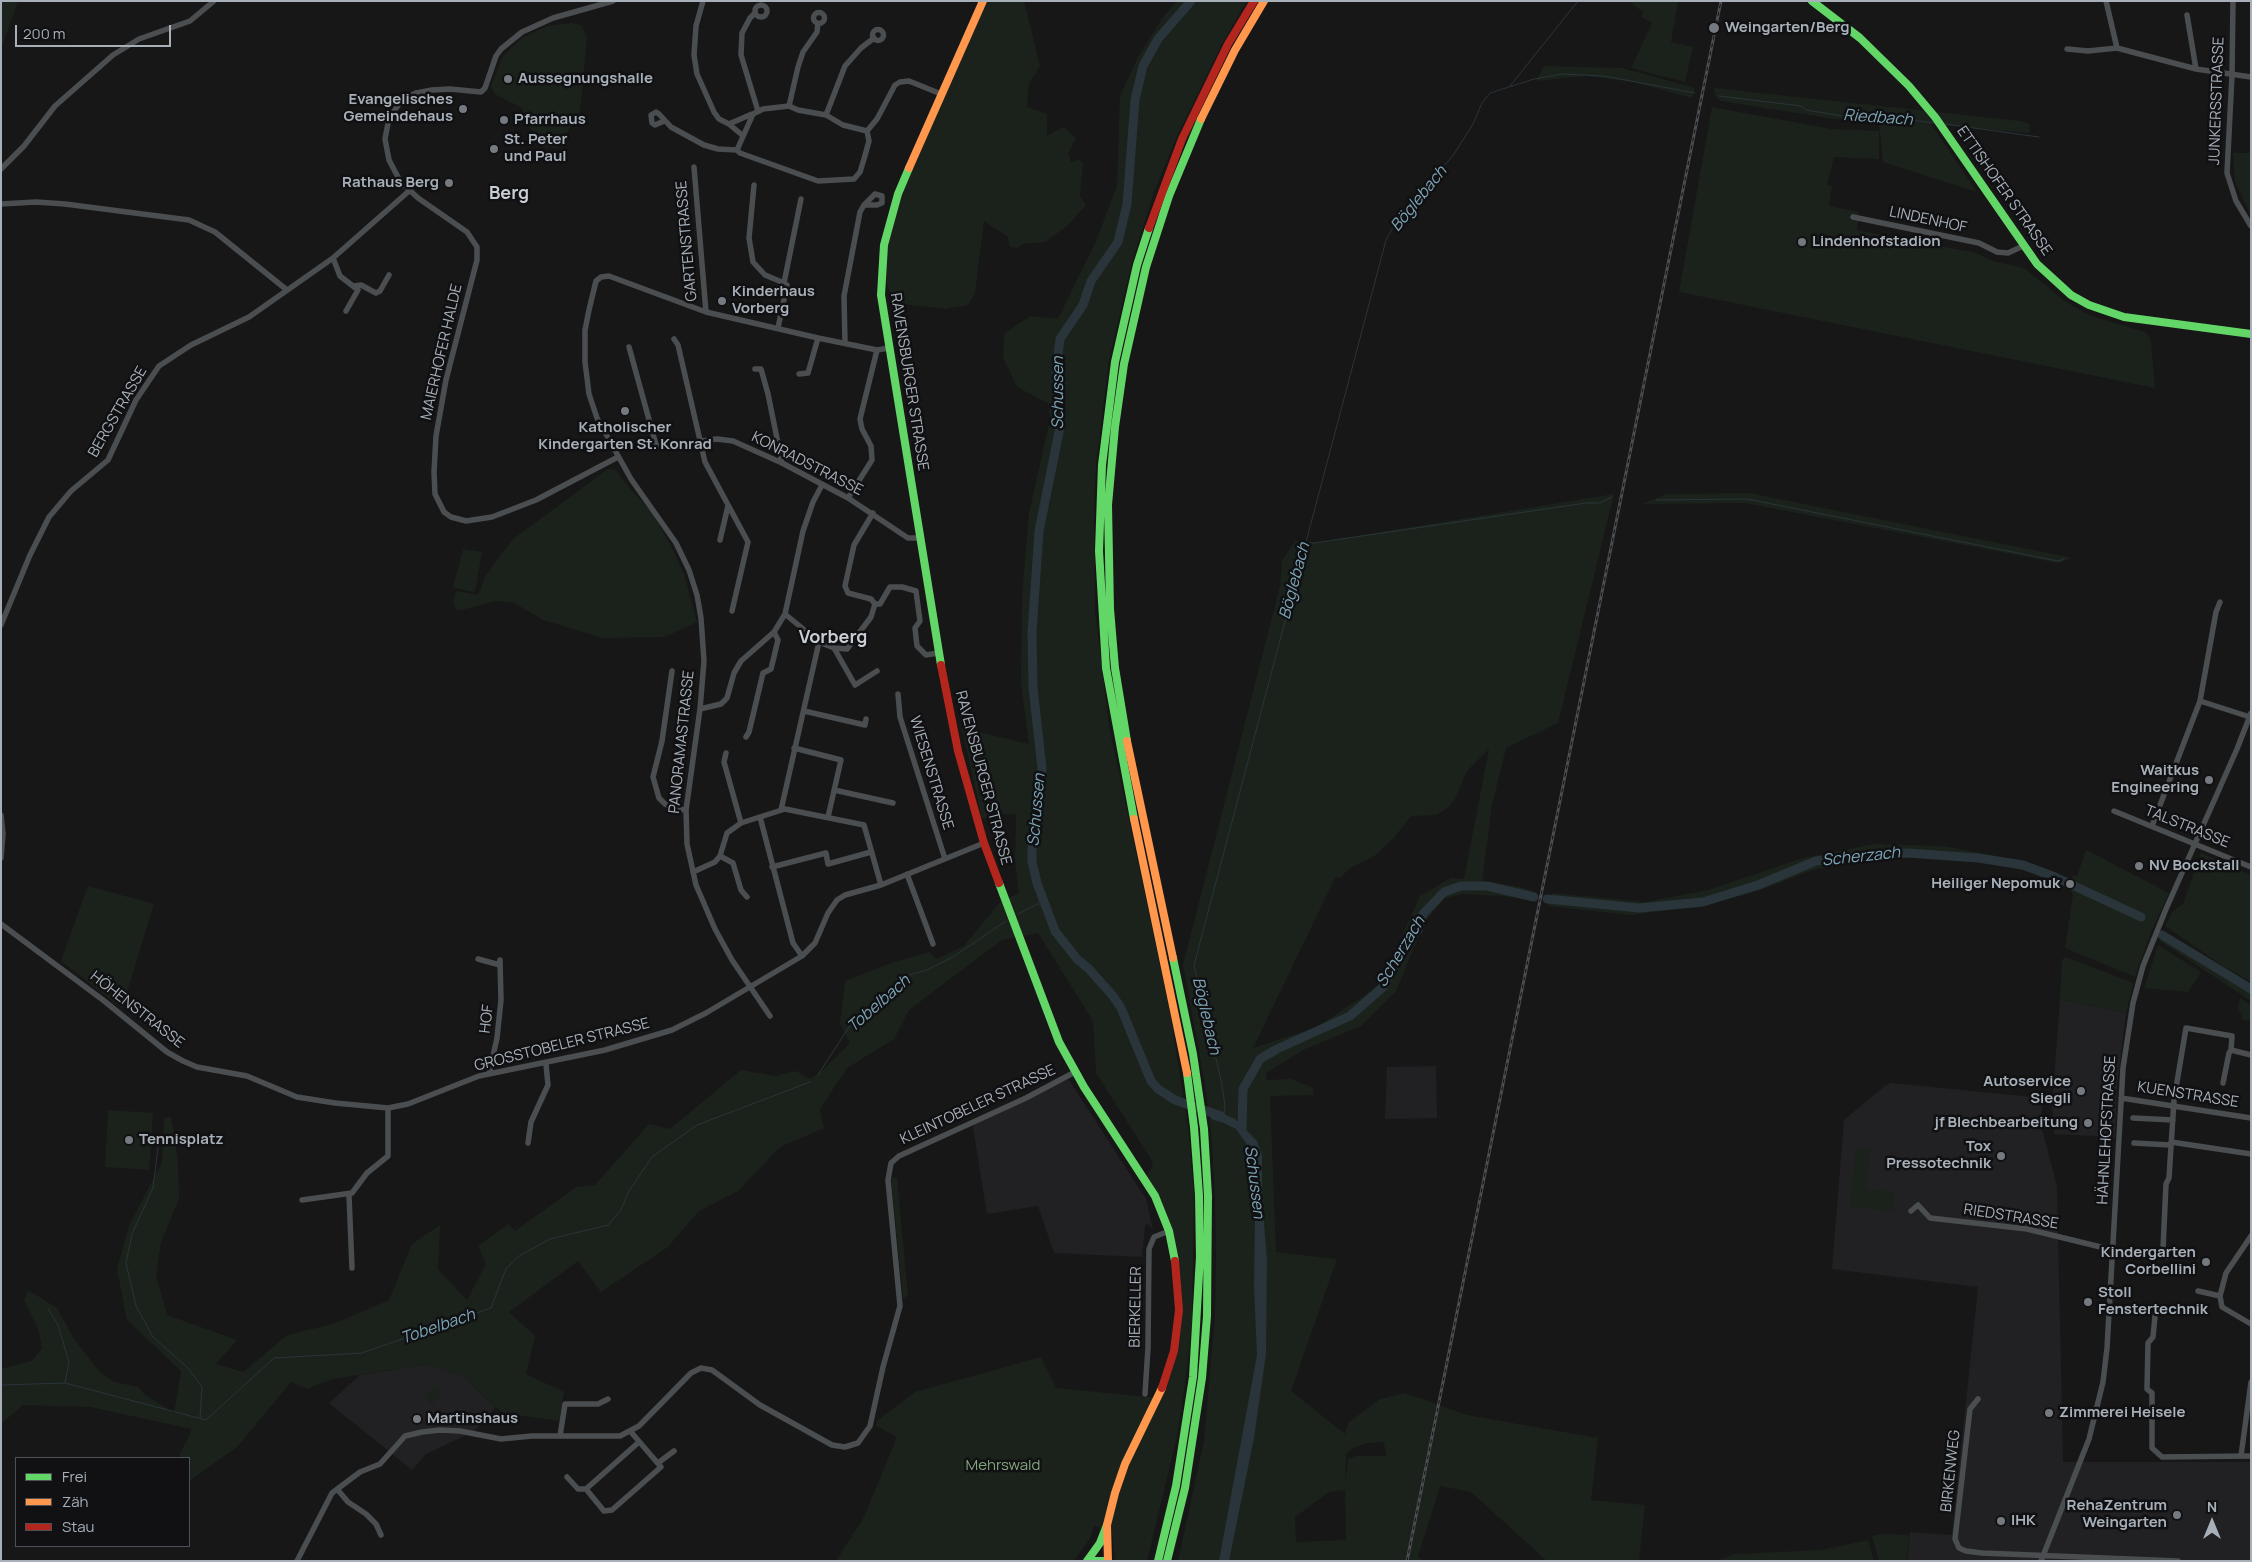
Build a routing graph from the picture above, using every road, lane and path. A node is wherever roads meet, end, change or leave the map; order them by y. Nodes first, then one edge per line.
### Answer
1 (214, 1) edge
2 (613, 1) edge
3 (703, 1) edge
4 (983, 1) edge
5 (1254, 1) edge
6 (1264, 1) edge
7 (1812, 1) edge
8 (2106, 1) edge
9 (2232, 1) edge
10 (756, 13) dead end
11 (2186, 15) dead end
12 (818, 23) dead end
13 (874, 38) dead end
14 (2117, 48) junction
15 (2067, 49) dead end
16 (2196, 69) junction
17 (2232, 75) junction
18 (2251, 77) edge
19 (941, 94) junction
20 (789, 106) junction
21 (755, 112) junction
22 (826, 115) junction
23 (664, 121) dead end
24 (729, 124) junction
25 (867, 131) junction
26 (742, 135) junction
27 (737, 150) junction
28 (694, 167) dead end
29 (1, 169) edge
30 (754, 185) dead end
31 (409, 191) junction
32 (801, 199) dead end
33 (1, 204) edge
34 (864, 206) dead end
35 (1853, 217) dead end
36 (2251, 226) edge
37 (2023, 246) junction
38 (333, 258) junction
39 (389, 275) dead end
40 (784, 283) junction
41 (354, 286) junction
42 (287, 290) junction
43 (346, 311) dead end
44 (706, 312) junction
45 (778, 328) junction
46 (2251, 334) edge
47 (818, 338) junction
48 (674, 339) dead end
49 (845, 343) junction
50 (629, 347) dead end
51 (889, 348) junction
52 (877, 350) junction
53 (755, 369) dead end
54 (799, 374) dead end
55 (700, 440) junction
56 (618, 457) junction
57 (782, 463) junction
58 (822, 485) junction
59 (848, 498) junction
60 (728, 506) junction
61 (873, 513) junction
62 (920, 538) junction
63 (720, 540) dead end
64 (2220, 602) dead end
65 (875, 604) junction
66 (732, 611) dead end
67 (785, 614) junction
68 (1, 625) edge
69 (774, 632) junction
70 (819, 642) junction
71 (834, 648) junction
72 (938, 653) junction
73 (672, 671) dead end
74 (877, 671) dead end
75 (898, 694) dead end
76 (2200, 700) junction
77 (700, 709) junction
78 (804, 712) junction
79 (2250, 715) edge
80 (866, 719) dead end
81 (746, 737) dead end
82 (794, 748) junction
83 (726, 754) dead end
84 (834, 790) junction
85 (893, 803) dead end
86 (686, 810) junction
87 (781, 810) junction
88 (2114, 811) dead end
89 (1, 815) edge
90 (760, 817) junction
91 (828, 817) junction
92 (741, 822) junction
93 (2152, 826) junction
94 (984, 843) junction
95 (2194, 843) junction
96 (871, 852) junction
97 (720, 856) junction
98 (1, 858) edge
99 (944, 859) junction
100 (772, 867) junction
101 (2251, 867) edge
102 (693, 872) junction
103 (906, 874) junction
104 (881, 885) junction
105 (747, 897) dead end
106 (1, 924) edge
107 (933, 944) dead end
108 (802, 956) junction
109 (478, 959) dead end
110 (750, 987) junction
111 (770, 1016) dead end
112 (2231, 1050) junction
113 (2251, 1055) edge
114 (546, 1064) junction
115 (1075, 1072) junction
116 (489, 1074) junction
117 (2223, 1083) dead end
118 (2121, 1098) junction
119 (2173, 1106) junction
120 (388, 1108) junction
121 (2133, 1118) dead end
122 (2251, 1118) edge
123 (2172, 1120) junction
124 (528, 1143) dead end
125 (2134, 1143) dead end
126 (2171, 1144) junction
127 (2251, 1154) edge
128 (349, 1194) junction
129 (302, 1200) dead end
130 (1912, 1211) dead end
131 (1169, 1231) junction
132 (2251, 1236) edge
133 (2112, 1250) junction
134 (2167, 1257) dead end
135 (352, 1268) dead end
136 (2198, 1291) dead end
137 (2220, 1296) junction
138 (2156, 1306) dead end
139 (2251, 1324) edge
140 (2251, 1382) edge
141 (1145, 1394) dead end
142 (608, 1399) dead end
143 (1978, 1399) dead end
144 (630, 1432) junction
145 (560, 1436) junction
146 (639, 1442) junction
147 (674, 1451) dead end
148 (2241, 1456) junction
149 (2251, 1456) edge
150 (658, 1463) junction
151 (567, 1477) dead end
152 (337, 1489) junction
153 (586, 1489) junction
154 (1107, 1525) junction
155 (381, 1535) dead end
156 (2041, 1558) edge
157 (2130, 1560) edge
158 (297, 1561) edge
159 (1087, 1561) edge
160 (1096, 1561) edge
161 (1107, 1561) edge
162 (1158, 1561) edge
163 (1167, 1561) edge
164 (2178, 1561) edge

1 - 29 street
2 - 31 street
3 - 24 street
4 - 19 main road, RAVENSBURGER STRASSE
5 - 162 main road
6 - 163 main road
7 - 37 main road, ETTISHOFER STRASSE
8 - 14 street
9 - 17 street, JUNKERSSTRASSE
10 - 21 street
11 - 16 street
12 - 20 street
13 - 22 street
14 - 15 street
14 - 16 street
16 - 17 street
17 - 18 street
17 - 36 street, JUNKERSSTRASSE
19 - 25 street
19 - 51 main road, RAVENSBURGER STRASSE
20 - 21 street
20 - 22 street
21 - 24 street
21 - 26 street
22 - 25 street
23 - 27 street
24 - 26 street
25 - 27 street
26 - 27 street
28 - 44 street, GARTENSTRASSE
30 - 40 street
31 - 38 street, BERGSTRASSE
31 - 56 street, MAIERHOFER HALDE
32 - 40 street
33 - 42 street
34 - 49 street
35 - 37 street, LINDENHOF
37 - 46 main road, ETTISHOFER STRASSE
38 - 41 street
38 - 42 street, BERGSTRASSE
39 - 41 street
40 - 45 street
41 - 43 street
42 - 68 street, BERGSTRASSE
44 - 45 street
44 - 56 street, PANORAMASTRASSE
45 - 47 street
47 - 49 street
47 - 54 street
48 - 55 street
49 - 52 street
50 - 55 street, KONRADSTRASSE
51 - 52 street
51 - 62 main road, RAVENSBURGER STRASSE
52 - 59 street
53 - 57 street
55 - 57 street, KONRADSTRASSE
55 - 60 street
56 - 77 street, PANORAMASTRASSE
57 - 58 street, KONRADSTRASSE
58 - 59 street, KONRADSTRASSE
58 - 67 street
59 - 61 street, KONRADSTRASSE
60 - 63 street
60 - 66 street
61 - 62 street, KONRADSTRASSE
61 - 65 street
62 - 72 main road, RAVENSBURGER STRASSE
64 - 76 street
65 - 71 street
65 - 72 street
67 - 69 street
67 - 70 street
69 - 77 street
69 - 81 street
70 - 71 street
70 - 78 street
71 - 74 street
72 - 94 main road, RAVENSBURGER STRASSE
73 - 86 street
75 - 99 street, WIESENSTRASSE
76 - 79 street
76 - 93 street
77 - 86 street, PANORAMASTRASSE
78 - 80 street
78 - 82 street
79 - 95 street, HÄHNLEHOFSTRASSE
82 - 84 street
82 - 87 street
83 - 92 street
84 - 85 street
84 - 91 street
86 - 102 street, PANORAMASTRASSE
87 - 90 street
87 - 91 street
88 - 93 street, TALSTRASSE
89 - 98 street
90 - 92 street
90 - 100 street
91 - 96 street
92 - 97 street
93 - 95 street, TALSTRASSE
94 - 99 street, GROSSTOBELER STRASSE
94 - 115 main road, RAVENSBURGER STRASSE
95 - 101 street, TALSTRASSE
95 - 118 street, HÄHNLEHOFSTRASSE
96 - 100 street
96 - 104 street
97 - 102 street
97 - 105 street
99 - 103 street, GROSSTOBELER STRASSE
100 - 108 street
102 - 110 street, PANORAMASTRASSE
103 - 104 street, GROSSTOBELER STRASSE
103 - 107 street
104 - 108 street, GROSSTOBELER STRASSE
106 - 120 street, HÖHENSTRASSE
108 - 110 street, GROSSTOBELER STRASSE
109 - 116 street, HOF
110 - 111 street, PANORAMASTRASSE
110 - 114 street, GROSSTOBELER STRASSE
112 - 113 street
112 - 117 street
112 - 119 street
114 - 116 street, GROSSTOBELER STRASSE
114 - 124 street
115 - 131 main road, RAVENSBURGER STRASSE
115 - 144 street, KLEINTOBELER STRASSE
116 - 120 street, GROSSTOBELER STRASSE
118 - 119 street, KUENSTRASSE
118 - 133 street, HÄHNLEHOFSTRASSE
119 - 122 street, KUENSTRASSE
119 - 123 street
120 - 128 street
121 - 123 street
123 - 126 street
125 - 126 street
126 - 127 street
126 - 134 street
128 - 129 street
128 - 135 street
130 - 133 street, RIEDSTRASSE
131 - 141 street, BIERKELLER
131 - 154 main road, RAVENSBURGER STRASSE
132 - 137 street
133 - 156 street, HÄHNLEHOFSTRASSE
136 - 137 street
137 - 139 street
138 - 148 street
140 - 148 street
142 - 145 street
143 - 156 street, BIRKENWEG
144 - 145 street
144 - 146 street
145 - 152 street
146 - 150 street
146 - 153 street
147 - 150 street
148 - 149 street
150 - 153 street
151 - 153 street
152 - 155 street
152 - 158 street
154 - 159 main road
154 - 161 main road, RAVENSBURGER STRASSE
156 - 157 street
157 - 164 street
160 - 161 main road

